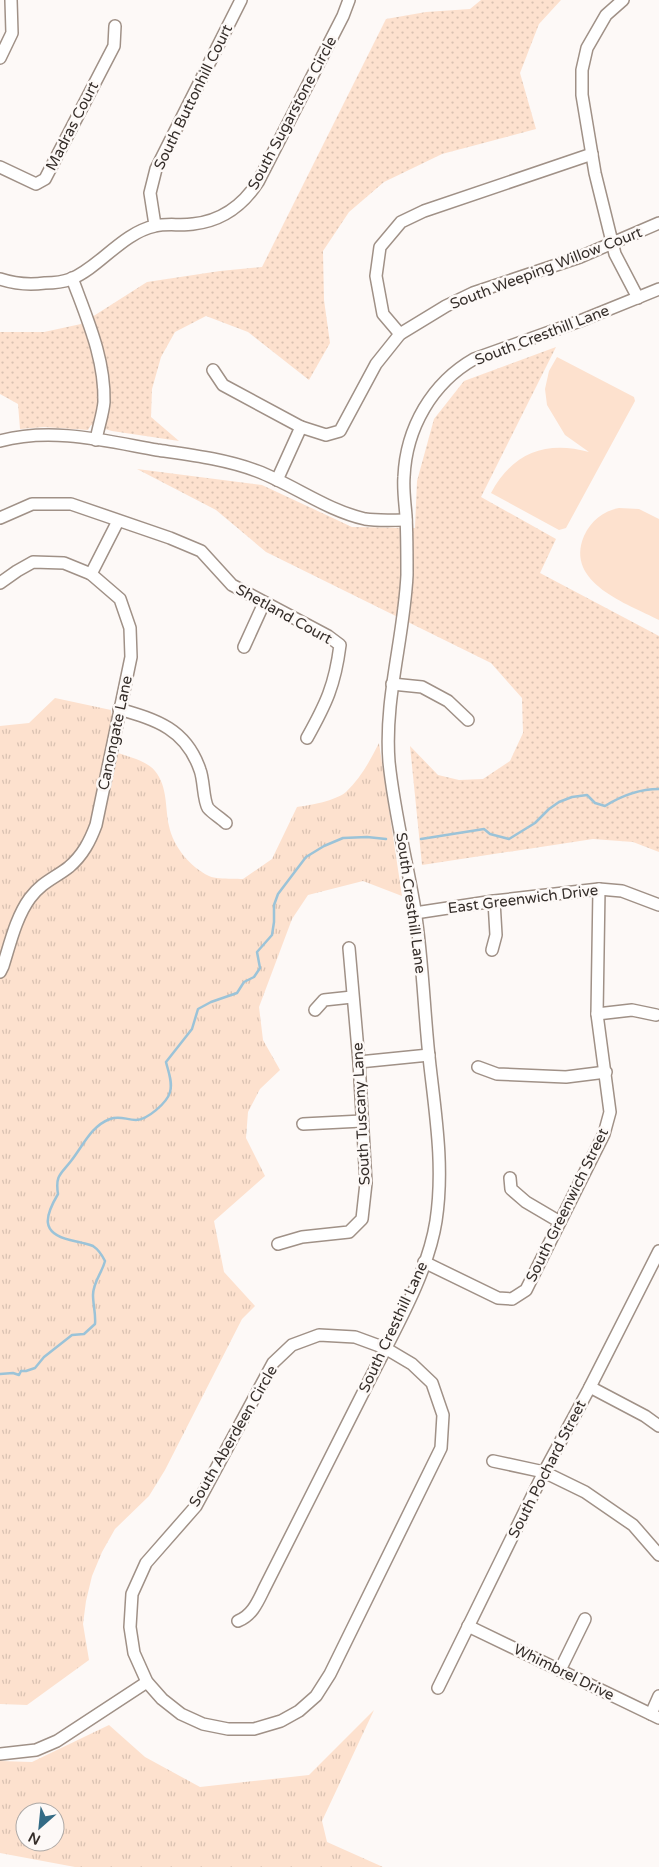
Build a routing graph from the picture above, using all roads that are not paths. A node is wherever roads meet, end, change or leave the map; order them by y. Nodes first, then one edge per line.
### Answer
1 (11, 0) edge
2 (241, 0) edge
3 (349, 0) edge
4 (623, 0) edge
5 (115, 26) dead end
6 (0, 58) edge
7 (592, 154) junction
8 (0, 167) edge
9 (659, 223) edge
10 (155, 226) junction
11 (612, 243) junction
12 (72, 278) junction
13 (0, 279) edge
14 (659, 289) edge
15 (638, 298) junction
16 (400, 334) junction
17 (213, 370) dead end
18 (301, 427) junction
19 (96, 440) junction
20 (0, 441) edge
21 (277, 480) junction
22 (0, 518) edge
23 (406, 520) junction
24 (118, 521) junction
25 (91, 574) junction
26 (0, 583) edge
27 (264, 603) junction
28 (244, 647) dead end
29 (392, 684) junction
30 (119, 709) junction
31 (468, 720) dead end
32 (307, 738) dead end
33 (226, 823) dead end
34 (599, 889) junction
35 (494, 900) junction
36 (659, 905) edge
37 (415, 913) junction
38 (350, 948) dead end
39 (492, 950) dead end
40 (0, 972) edge
41 (352, 997) junction
42 (315, 1010) dead end
43 (597, 1014) junction
44 (656, 1015) dead end
45 (429, 1055) junction
46 (359, 1062) junction
47 (478, 1067) dead end
48 (606, 1072) junction
49 (362, 1121) junction
50 (303, 1124) dead end
51 (510, 1178) dead end
52 (560, 1222) junction
53 (278, 1244) dead end
54 (659, 1251) edge
55 (424, 1262) junction
56 (385, 1348) junction
57 (590, 1387) junction
58 (659, 1426) edge
59 (493, 1461) dead end
60 (544, 1472) junction
61 (659, 1555) edge
62 (585, 1619) dead end
63 (238, 1621) dead end
64 (468, 1626) junction
65 (560, 1670) junction
66 (147, 1682) junction
67 (438, 1688) dead end
68 (659, 1696) edge
69 (655, 1716) edge
70 (0, 1754) edge

1 - 6 street
2 - 10 street, South Buttonhill Court
3 - 10 street, South Sugarstone Circle
4 - 7 street
5 - 8 street, Madras Court
7 - 11 street
7 - 16 street
9 - 11 street, South Weeping Willow Court
10 - 12 street, South Sugarstone Circle
11 - 15 street
11 - 16 street, South Weeping Willow Court
12 - 13 street, South Sugarstone Circle
12 - 19 street
14 - 15 street, South Cresthill Lane
15 - 23 street, South Cresthill Lane
16 - 18 street, South Weeping Willow Court
17 - 18 street, South Weeping Willow Court
18 - 21 street
19 - 20 street
19 - 21 street
21 - 23 street
22 - 24 street, Shetland Court
23 - 29 street, South Cresthill Lane
24 - 25 street
24 - 27 street, Shetland Court
25 - 26 street, Canongate Lane
25 - 30 street, Canongate Lane
27 - 28 street
27 - 32 street, Shetland Court
29 - 31 street
29 - 37 street, South Cresthill Lane
30 - 33 street
30 - 40 street, Canongate Lane
34 - 35 street, East Greenwich Drive
34 - 36 street, East Greenwich Drive
34 - 43 street, South Greenwich Street
35 - 37 street, East Greenwich Drive
35 - 39 street
37 - 45 street, South Cresthill Lane
38 - 41 street, South Tuscany Lane
41 - 42 street
41 - 46 street, South Tuscany Lane
43 - 44 street
43 - 48 street, South Greenwich Street
45 - 46 street
45 - 55 street, South Cresthill Lane
46 - 49 street, South Tuscany Lane
47 - 48 street
48 - 52 street, South Greenwich Street
49 - 50 street
49 - 53 street, South Tuscany Lane
51 - 52 street
52 - 55 street, South Greenwich Street
54 - 57 street, South Pochard Street
55 - 56 street, South Cresthill Lane
56 - 63 street, South Cresthill Lane
56 - 66 street, South Aberdeen Circle
56 - 66 street, South Aberdeen Circle
57 - 58 street
57 - 60 street, South Pochard Street
59 - 60 street
60 - 61 street
60 - 64 street, South Pochard Street
62 - 65 street
64 - 65 street, Whimbrel Drive
64 - 67 street, South Pochard Street
65 - 69 street, Whimbrel Drive
66 - 70 street
68 - 69 street

